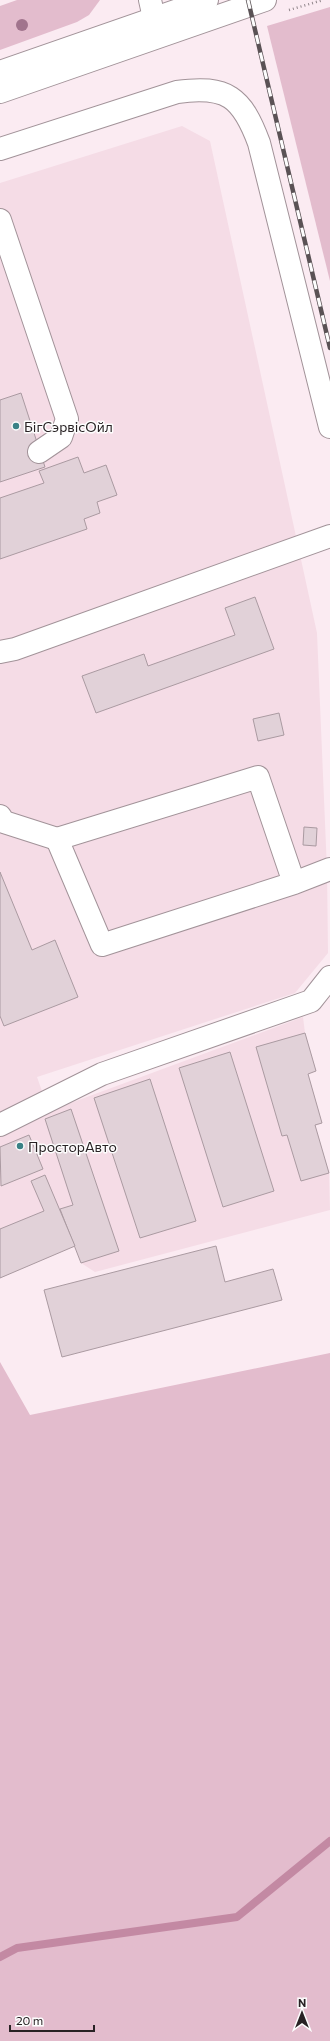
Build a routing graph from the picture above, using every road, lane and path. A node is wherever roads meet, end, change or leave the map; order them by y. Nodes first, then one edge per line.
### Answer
1 (207, 0) edge
2 (265, 0) edge
3 (154, 18) edge
4 (0, 72) edge
5 (0, 92) edge
6 (0, 149) edge
7 (0, 220) edge
8 (330, 427) edge
9 (39, 452) dead end
10 (330, 536) edge
11 (0, 652) edge
12 (0, 816) edge
13 (57, 839) junction
14 (330, 869) edge
15 (294, 884) junction
16 (330, 977) edge
17 (0, 1125) edge

1 - 3 main road
2 - 3 main road
3 - 4 main road
3 - 5 main road
6 - 8 main road
7 - 9 main road
10 - 11 main road
12 - 13 main road
13 - 15 main road
13 - 15 main road
14 - 15 main road
16 - 17 main road

